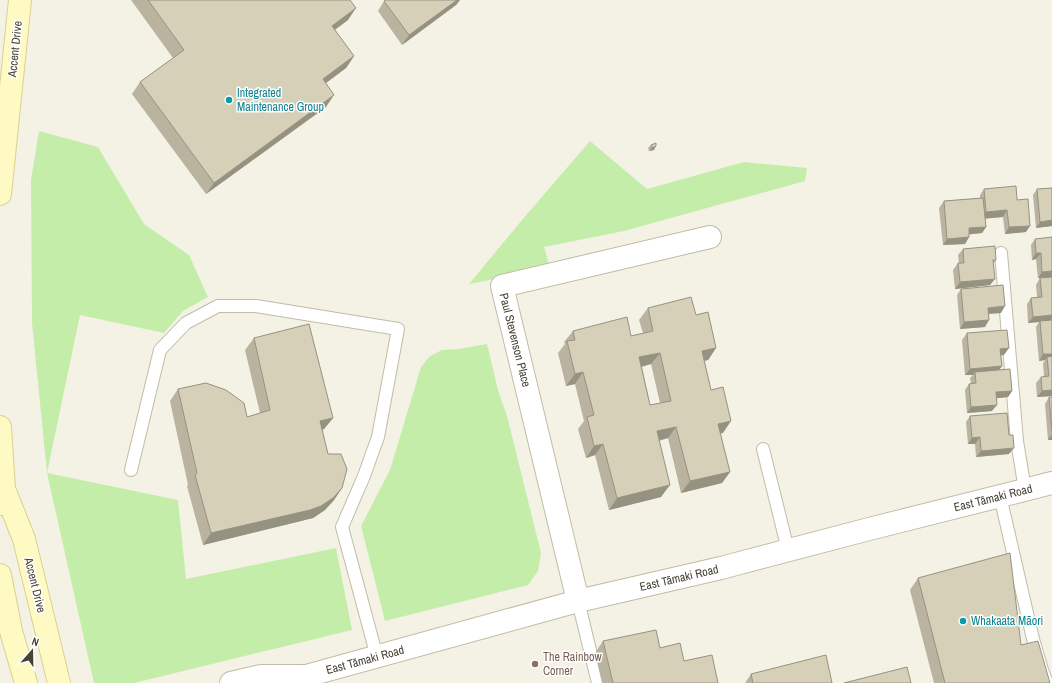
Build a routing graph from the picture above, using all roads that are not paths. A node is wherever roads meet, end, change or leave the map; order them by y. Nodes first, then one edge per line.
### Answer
1 (20, 0) edge
2 (0, 194) edge
3 (710, 237) dead end
4 (1001, 253) dead end
5 (0, 427) edge
6 (763, 449) dead end
7 (131, 470) dead end
8 (1052, 483) edge
9 (1025, 490) junction
10 (1000, 496) junction
11 (2, 498) edge
12 (788, 550) junction
13 (0, 575) edge
14 (578, 601) junction
15 (11, 631) junction
16 (377, 656) junction
17 (298, 679) edge
18 (8, 683) edge
19 (26, 683) edge
20 (59, 683) edge
21 (231, 683) edge
22 (598, 683) edge
23 (1048, 683) edge

1 - 2 main road, Accent Drive
3 - 14 street, Paul Stevenson Place
4 - 9 lane
5 - 11 main road, Accent Drive
6 - 12 lane
7 - 16 lane
8 - 9 street, East Tāmaki Road
9 - 10 street, East Tāmaki Road
10 - 12 street, East Tāmaki Road
10 - 23 lane
11 - 20 main road, Accent Drive
12 - 14 street, East Tāmaki Road
13 - 15 main road
14 - 16 street, East Tāmaki Road
14 - 22 lane
15 - 18 main road
15 - 19 main road
16 - 17 street, East Tāmaki Road
17 - 21 street, East Tāmaki Road

